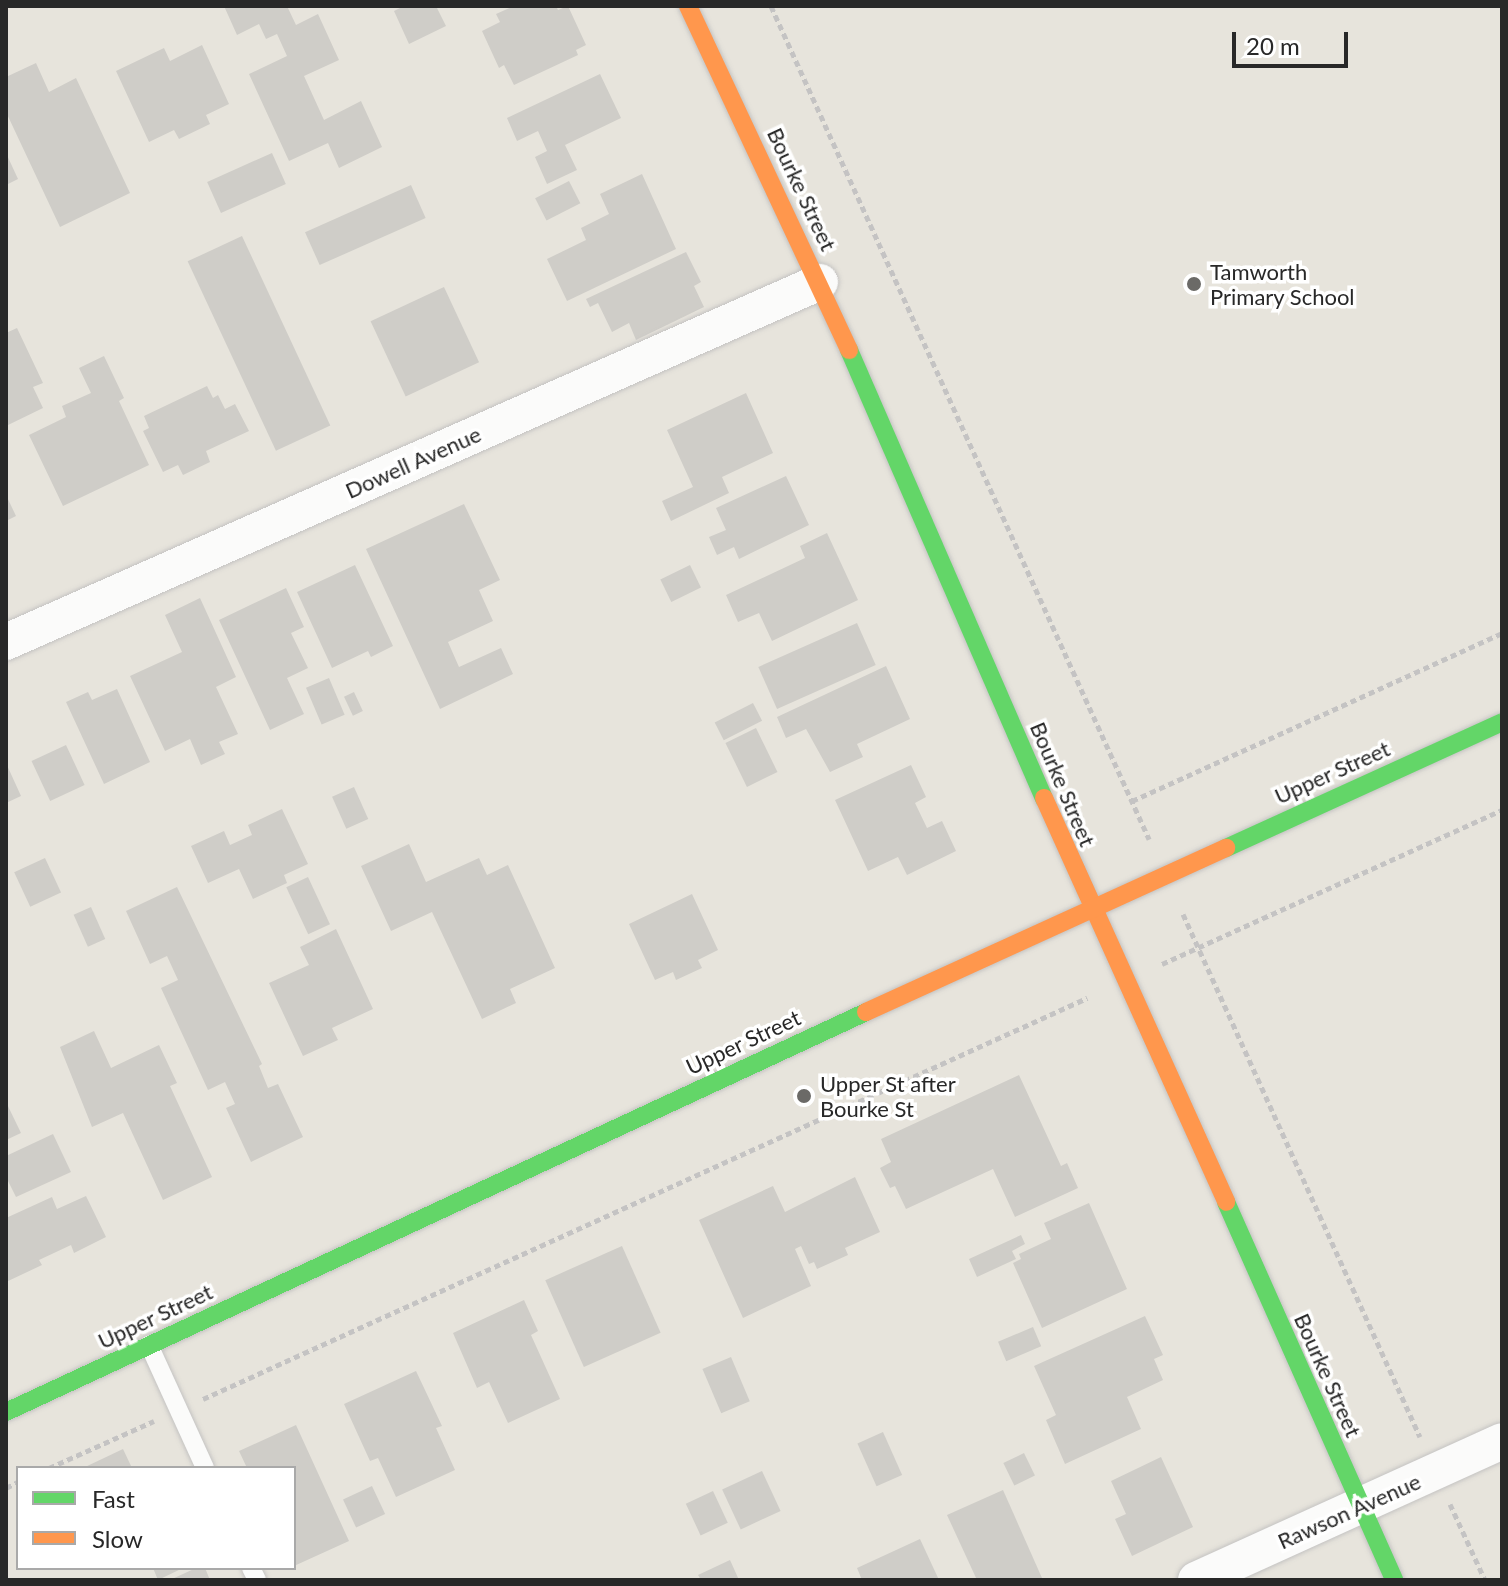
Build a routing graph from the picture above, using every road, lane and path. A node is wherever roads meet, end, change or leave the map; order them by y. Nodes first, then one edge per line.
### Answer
1 (688, 6) edge
2 (771, 6) edge
3 (820, 282) junction
4 (1502, 633) edge
5 (6, 642) edge
6 (1502, 722) edge
7 (1132, 801) junction
8 (1502, 810) edge
9 (1165, 875) junction
10 (1091, 908) junction
11 (1198, 948) junction
12 (1124, 981) junction
13 (1085, 999) dead end
14 (149, 1345) junction
15 (179, 1410) junction
16 (6, 1412) edge
17 (1502, 1441) edge
18 (53, 1466) edge
19 (204, 1466) edge
20 (1435, 1471) junction
21 (1360, 1506) junction
22 (1196, 1580) edge
23 (1394, 1580) edge
24 (1485, 1580) edge

1 - 3 street, Bourke Street
2 - 7 path
3 - 5 street, Dowell Avenue
3 - 10 street, Bourke Street
4 - 7 path
6 - 9 street, Upper Street
7 - 9 path
8 - 11 path
9 - 10 street, Upper Street
9 - 11 path
10 - 12 street, Bourke Street
10 - 14 street, Upper Street
11 - 12 path
11 - 20 path
12 - 21 street, Bourke Street
13 - 15 path
14 - 15 lane
14 - 16 street, Upper Street
15 - 18 path
15 - 19 lane
17 - 20 street, Rawson Avenue
20 - 21 street, Rawson Avenue
20 - 24 path
21 - 22 street, Rawson Avenue
21 - 23 street, Bourke Street

